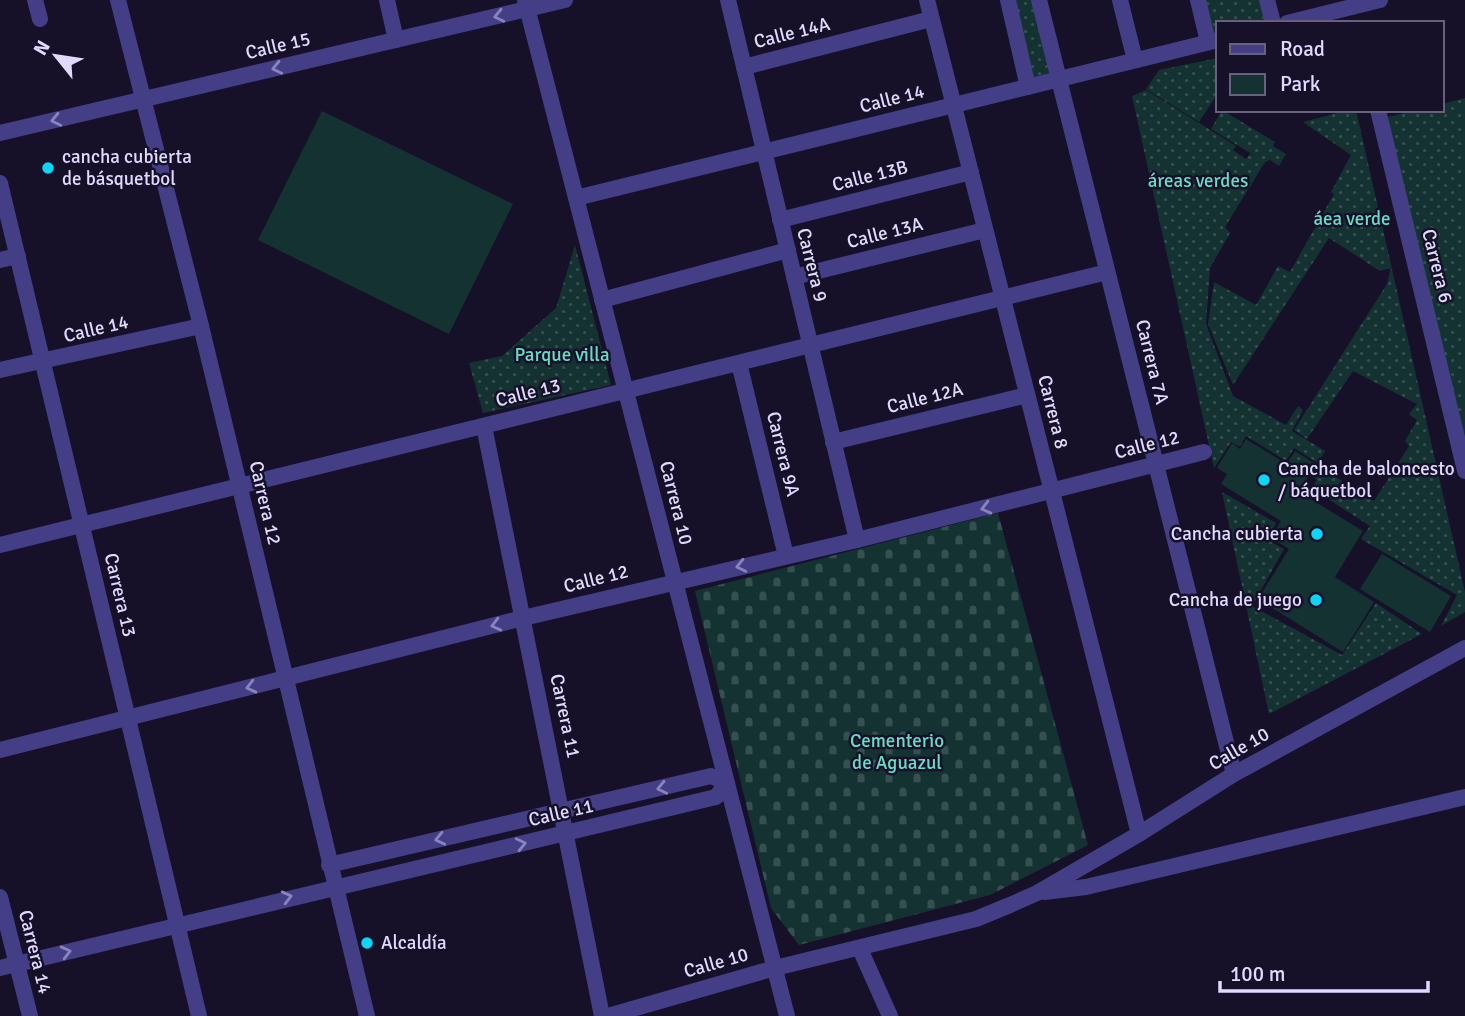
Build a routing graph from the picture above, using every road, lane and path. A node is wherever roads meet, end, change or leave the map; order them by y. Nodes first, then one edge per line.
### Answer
1 (35, 0) edge
2 (118, 0) edge
3 (387, 0) edge
4 (565, 0) edge
5 (728, 0) edge
6 (927, 0) edge
7 (1008, 0) edge
8 (1039, 0) edge
9 (1120, 0) edge
10 (1198, 0) edge
11 (1267, 0) edge
12 (1380, 0) edge
13 (526, 5) edge
14 (1354, 10) edge
15 (40, 19) dead end
16 (931, 19) junction
17 (1272, 21) edge
18 (1297, 21) edge
19 (396, 40) junction
20 (1213, 41) edge
21 (1135, 60) junction
22 (744, 67) junction
23 (1059, 79) junction
24 (1028, 87) junction
25 (144, 99) junction
26 (953, 105) junction
27 (1378, 112) edge
28 (0, 133) edge
29 (764, 152) junction
30 (971, 173) junction
31 (0, 183) edge
32 (576, 198) junction
33 (780, 220) junction
34 (985, 230) junction
35 (788, 250) junction
36 (18, 256) junction
37 (0, 260) edge
38 (1107, 272) junction
39 (794, 277) junction
40 (1003, 298) junction
41 (602, 300) junction
42 (201, 326) junction
43 (810, 345) junction
44 (43, 362) junction
45 (739, 363) junction
46 (0, 370) edge
47 (626, 391) junction
48 (1027, 395) junction
49 (484, 426) junction
50 (833, 442) junction
51 (1204, 453) dead end
52 (1156, 464) junction
53 (1465, 471) edge
54 (239, 486) junction
55 (1052, 491) junction
56 (82, 525) junction
57 (857, 540) junction
58 (0, 545) edge
59 (786, 556) junction
60 (675, 581) junction
61 (523, 618) junction
62 (1465, 648) edge
63 (285, 678) junction
64 (127, 717) junction
65 (0, 750) edge
66 (1234, 774) junction
67 (727, 783) junction
68 (1465, 797) edge
69 (563, 811) junction
70 (567, 833) junction
71 (1139, 834) junction
72 (329, 865) junction
73 (335, 886) junction
74 (1037, 893) junction
75 (0, 897) edge
76 (178, 925) junction
77 (860, 949) junction
78 (17, 964) junction
79 (0, 968) edge
80 (775, 968) junction
81 (30, 1016) edge
82 (199, 1016) edge
83 (367, 1016) edge
84 (602, 1016) edge
85 (608, 1016) edge
86 (787, 1016) edge
87 (890, 1016) edge

1 - 15 street
2 - 25 street, Carrera 12
3 - 19 street
4 - 13 street, Calle 15
5 - 22 street, Carrera 9
6 - 16 street, Carrera 8
7 - 24 street
8 - 23 street, Carrera 7A
9 - 21 street
10 - 20 street
11 - 17 street
12 - 14 street
13 -> 19 street, Calle 15
13 - 32 street, Carrera 10
14 - 18 street
16 - 22 street, Calle 14A
16 - 26 street, Carrera 8
19 -> 25 street, Calle 15
20 - 21 street, Calle 14
21 - 23 street, Calle 14
22 - 29 street, Carrera 9
23 - 24 street, Calle 14
23 - 38 street, Carrera 7A
24 - 26 street, Calle 14
25 -> 28 street, Calle 15
25 - 42 street, Carrera 12
26 - 29 street, Calle 14
26 - 30 street, Carrera 8
27 - 53 street, Carrera 6
29 - 32 street, Calle 14
29 - 33 street, Carrera 9
30 - 33 street, Calle 13B
30 - 34 street, Carrera 8
31 - 36 street, Carrera 13
32 - 41 street, Carrera 10
33 - 35 street, Carrera 9
34 - 39 street, Calle 13A
34 - 40 street, Carrera 8
35 - 39 street, Carrera 9
35 - 41 street
36 - 37 street
36 - 44 street, Carrera 13
38 - 40 street, Calle 13
38 - 52 street, Carrera 7A
39 - 43 street, Carrera 9
40 - 43 street, Calle 13
40 - 48 street, Carrera 8
41 - 47 street, Carrera 10
42 - 44 street, Calle 14
42 - 54 street, Carrera 12
43 - 45 street, Calle 13
43 - 50 street, Carrera 9
44 - 46 street, Calle 14
44 - 56 street, Carrera 13
45 - 47 street, Calle 13
45 - 59 street, Carrera 9A
47 - 49 street, Calle 13
47 - 60 street, Carrera 10
48 - 50 street, Calle 12A
48 - 55 street, Carrera 8
49 - 54 street, Calle 13
49 - 61 street, Carrera 11
50 - 57 street, Carrera 9
51 - 52 street, Calle 12
52 - 55 street, Calle 12
52 - 66 street, Carrera 7A
54 - 56 street, Calle 13
54 - 63 street, Carrera 12
55 -> 57 street, Calle 12
55 - 71 street, Carrera 8
56 - 58 street, Calle 13
56 - 64 street, Carrera 13
57 - 59 street, Calle 12
59 -> 60 street, Calle 12
60 - 61 street, Calle 12
60 - 67 street, Carrera 10
61 -> 63 street, Calle 12
61 - 69 street, Carrera 11
62 - 66 street, Calle 10
63 -> 64 street, Calle 12
63 - 72 street, Carrera 12
64 - 65 street, Calle 12
64 - 76 street, Carrera 13
66 - 71 street, Calle 10
67 -> 69 street, Calle 11
67 - 70 street, Calle 11
67 - 80 street, Carrera 10
68 - 74 street, Calle 10
69 - 70 street, Carrera 11
69 -> 72 street, Calle 11
73 -> 70 street, Calle 11
70 - 84 street, Carrera 11
71 - 74 street, Calle 10
72 - 73 street, Carrera 12
76 -> 73 street, Calle 11
73 - 83 street, Carrera 12
74 - 77 street, Calle 10
75 - 78 street, Carrera 14
78 -> 76 street, Calle 11
76 - 82 street, Carrera 13
77 - 80 street, Calle 10
77 - 87 street
78 - 79 street, Calle 11
78 - 81 street, Carrera 14
80 - 85 street, Calle 10
80 - 86 street, Carrera 10

